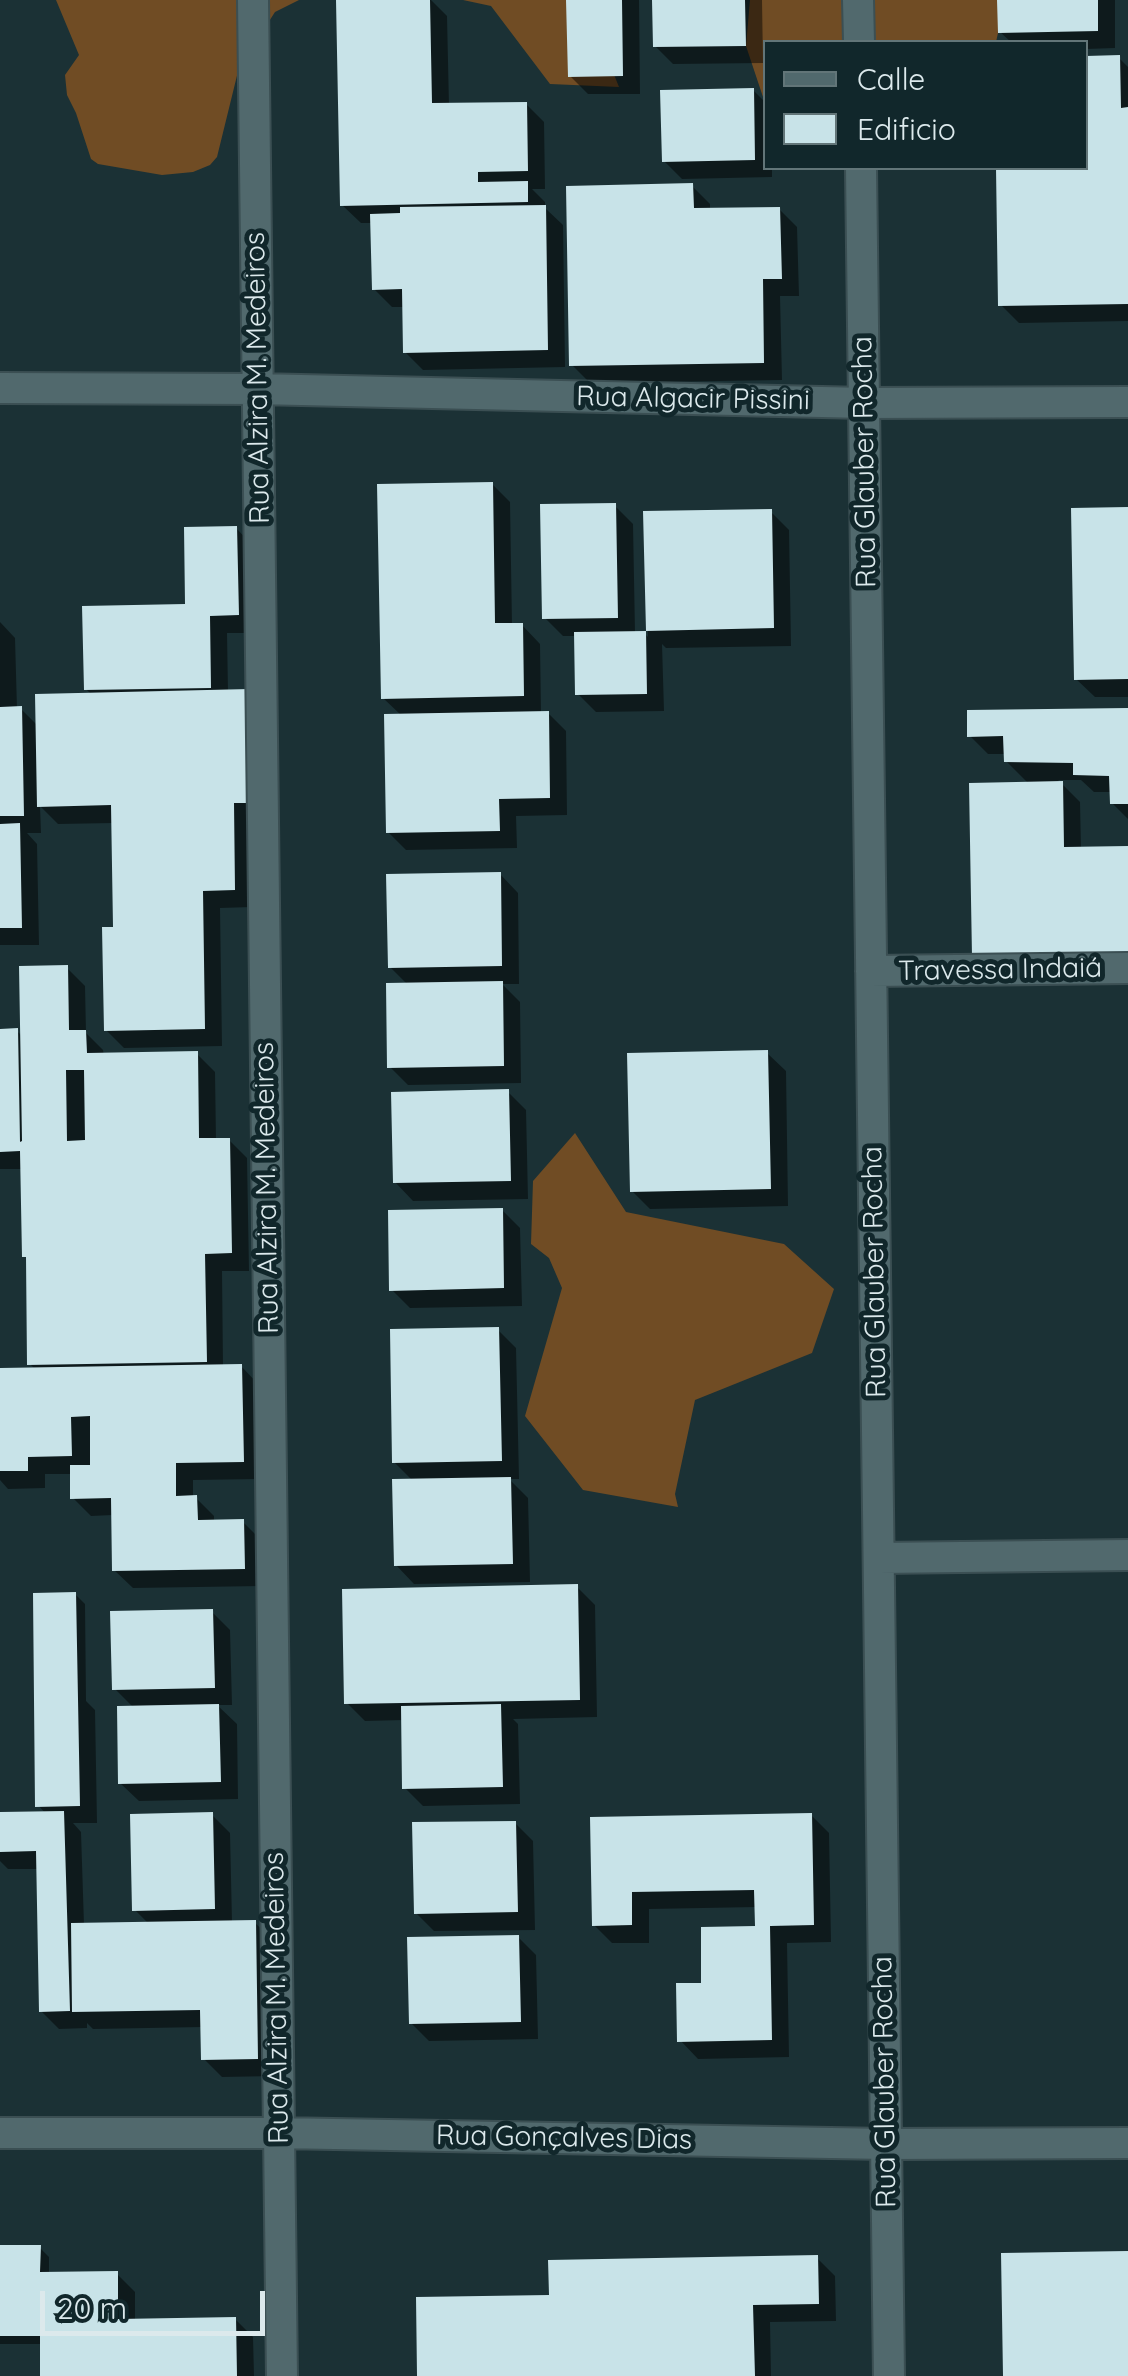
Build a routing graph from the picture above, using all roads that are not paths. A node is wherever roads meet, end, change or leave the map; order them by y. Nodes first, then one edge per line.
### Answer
1 (253, 0) edge
2 (858, 0) edge
3 (859, 40) edge
4 (861, 170) edge
5 (0, 388) edge
6 (258, 389) junction
7 (1128, 402) edge
8 (864, 403) junction
9 (1128, 968) edge
10 (871, 971) junction
11 (1128, 1555) edge
12 (879, 1558) junction
13 (0, 2133) edge
14 (279, 2133) junction
15 (1128, 2143) edge
16 (886, 2144) junction
17 (282, 2376) edge
18 (889, 2376) edge

1 - 6 street, Rua Alzira M. Medeiros
2 - 3 street
4 - 8 street, Rua Glauber Rocha
5 - 6 street, Rua Algacir Pissini
6 - 8 street, Rua Algacir Pissini
6 - 14 street, Rua Alzira M. Medeiros
7 - 8 street, Rua Algacir Pissini
8 - 10 street, Rua Glauber Rocha
9 - 10 street, Travessa Indaiá
10 - 12 street, Rua Glauber Rocha
11 - 12 street
12 - 16 street, Rua Glauber Rocha
13 - 14 street, Rua Gonçalves Dias
14 - 16 street, Rua Gonçalves Dias
14 - 17 street, Rua Alzira M. Medeiros
15 - 16 street, Rua Gonçalves Dias
16 - 18 street, Rua Glauber Rocha

